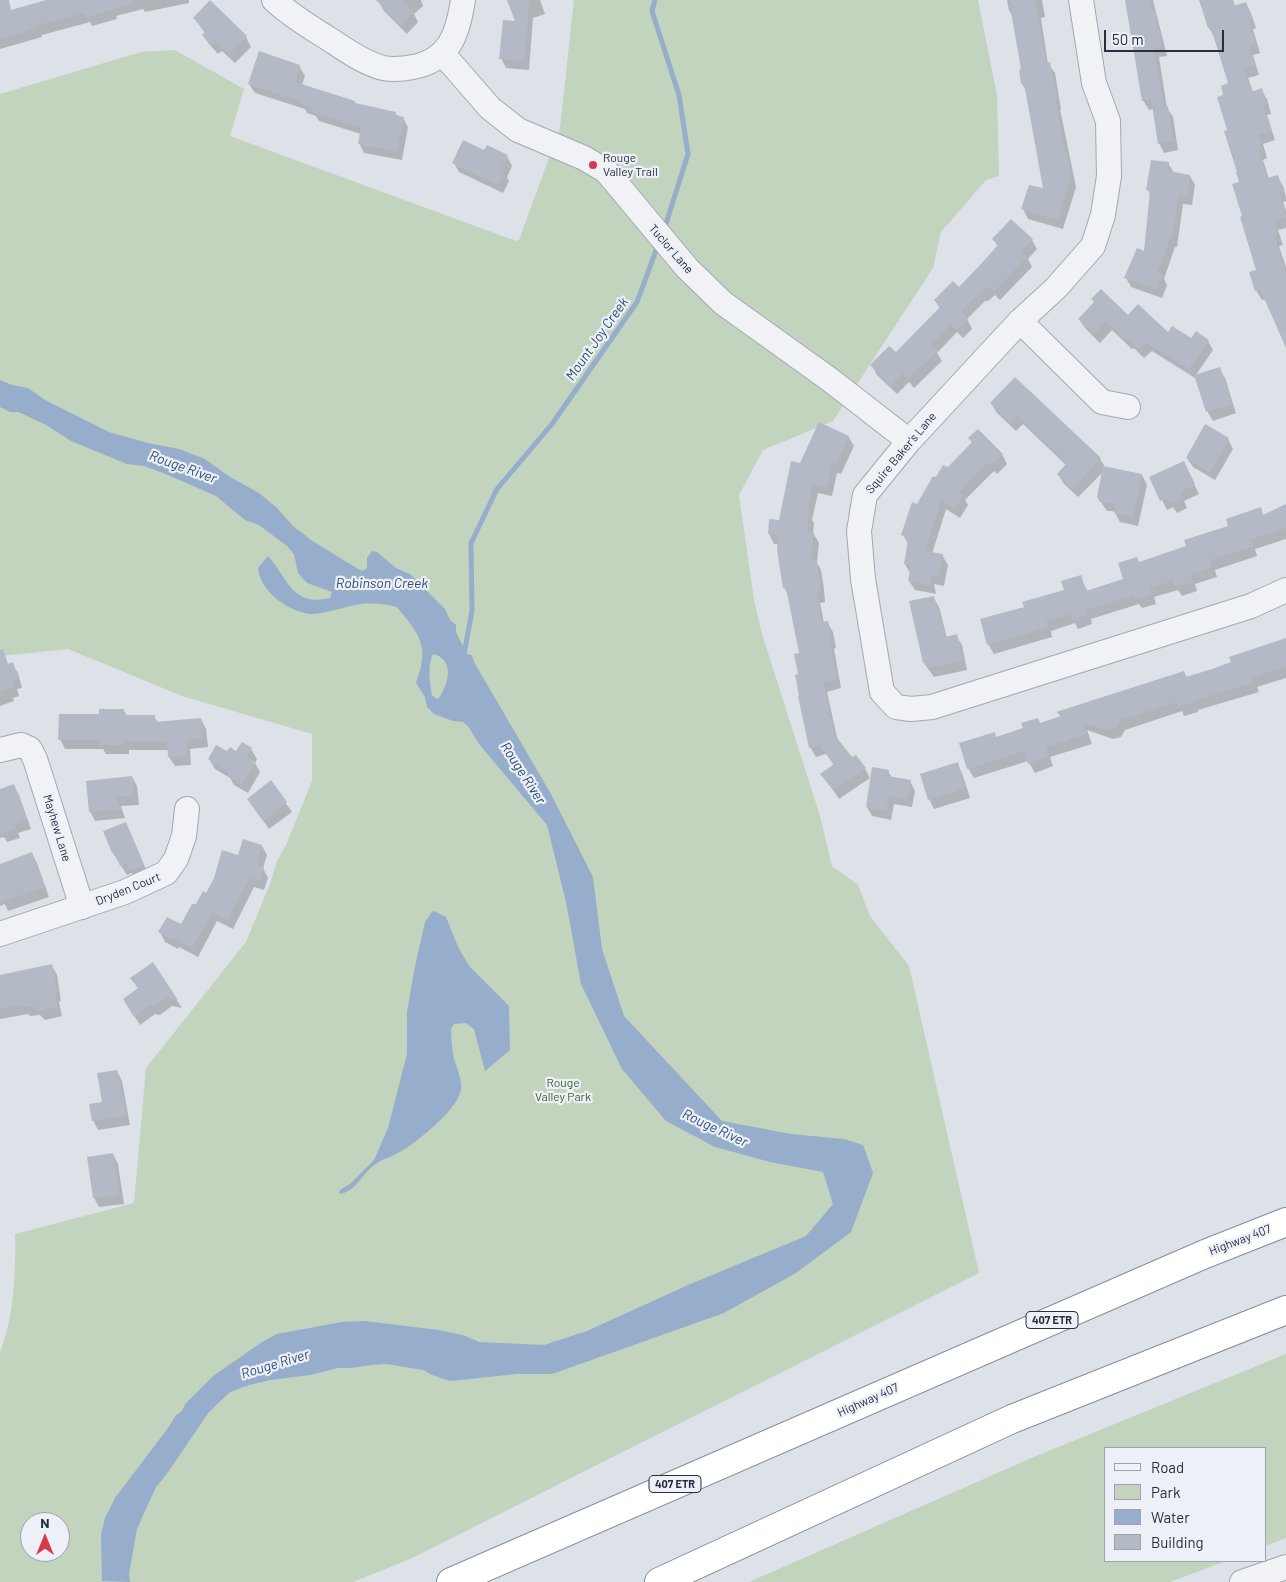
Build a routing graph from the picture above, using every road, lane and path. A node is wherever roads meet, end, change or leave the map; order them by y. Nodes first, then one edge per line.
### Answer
1 (274, 0) edge
2 (462, 0) edge
3 (1082, 0) edge
4 (442, 54) junction
5 (1020, 321) junction
6 (1128, 407) dead end
7 (909, 441) junction
8 (1286, 590) edge
9 (0, 750) edge
10 (187, 809) dead end
11 (82, 908) junction
12 (0, 934) edge
13 (1286, 1222) edge
14 (1286, 1310) edge
15 (1286, 1566) edge
16 (452, 1582) edge
17 (659, 1582) edge
18 (1242, 1582) edge

1 - 4 street
2 - 4 street
3 - 5 street, Squire Baker's Lane
4 - 7 street, Tuclor Lane
5 - 6 street
5 - 7 street, Squire Baker's Lane
7 - 8 street, Squire Baker's Lane
9 - 11 street, Mayhew Lane
10 - 11 street, Dryden Court
11 - 12 street, Dryden Court
13 - 16 highway, Highway 407 / 407 ETR
14 - 17 highway
15 - 18 street

